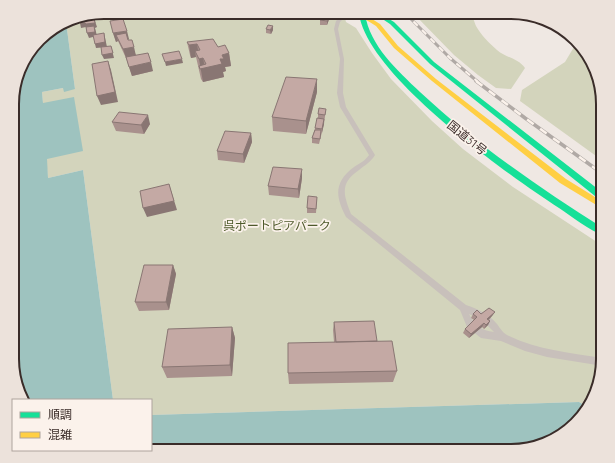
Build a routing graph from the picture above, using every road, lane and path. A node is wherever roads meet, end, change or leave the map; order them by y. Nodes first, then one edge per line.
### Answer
1 (340, 19) edge
2 (363, 19) edge
3 (369, 19) edge
4 (378, 19) edge
5 (386, 19) edge
6 (378, 25) junction
7 (596, 192) edge
8 (596, 202) edge
9 (596, 228) edge
10 (463, 308) junction
11 (502, 338) junction
12 (596, 361) edge

1 - 10 lane
2 - 9 main road, 国道31号
3 - 6 main road
4 - 6 main road
5 - 7 main road
6 - 8 main road
10 - 11 lane
10 - 11 lane
11 - 12 lane

